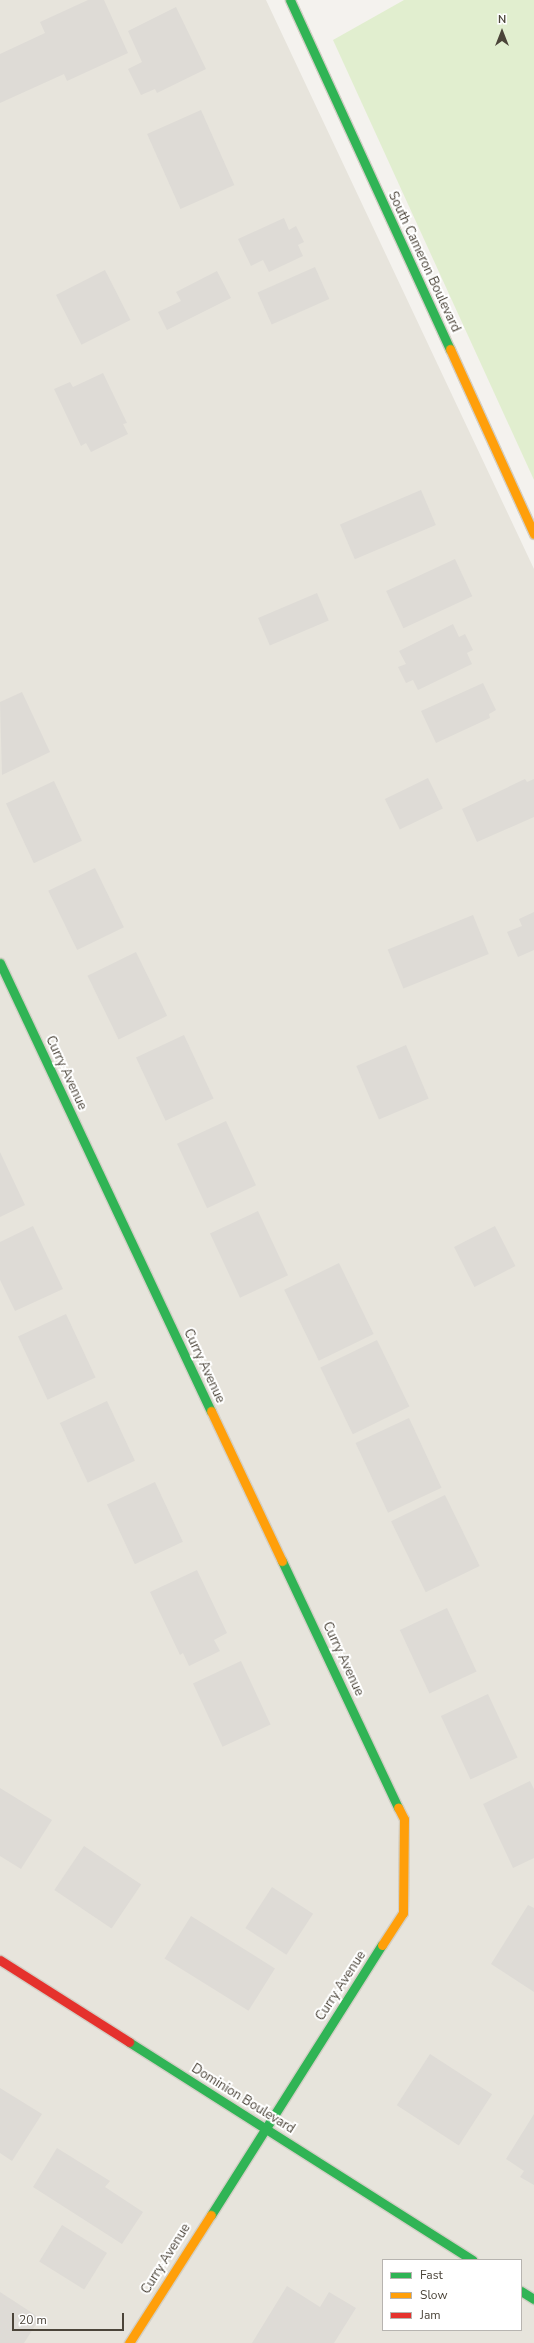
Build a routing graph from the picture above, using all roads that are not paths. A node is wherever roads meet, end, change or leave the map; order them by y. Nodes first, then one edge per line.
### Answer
1 (290, 0) edge
2 (534, 534) edge
3 (0, 963) edge
4 (0, 1960) edge
5 (265, 2128) junction
6 (471, 2259) edge
7 (522, 2292) edge
8 (534, 2299) edge
9 (129, 2343) edge

1 - 2 street, South Cameron Boulevard
3 - 5 street, Curry Avenue
4 - 5 street, Dominion Boulevard
5 - 6 street, Dominion Boulevard
5 - 9 street, Curry Avenue
7 - 8 street

